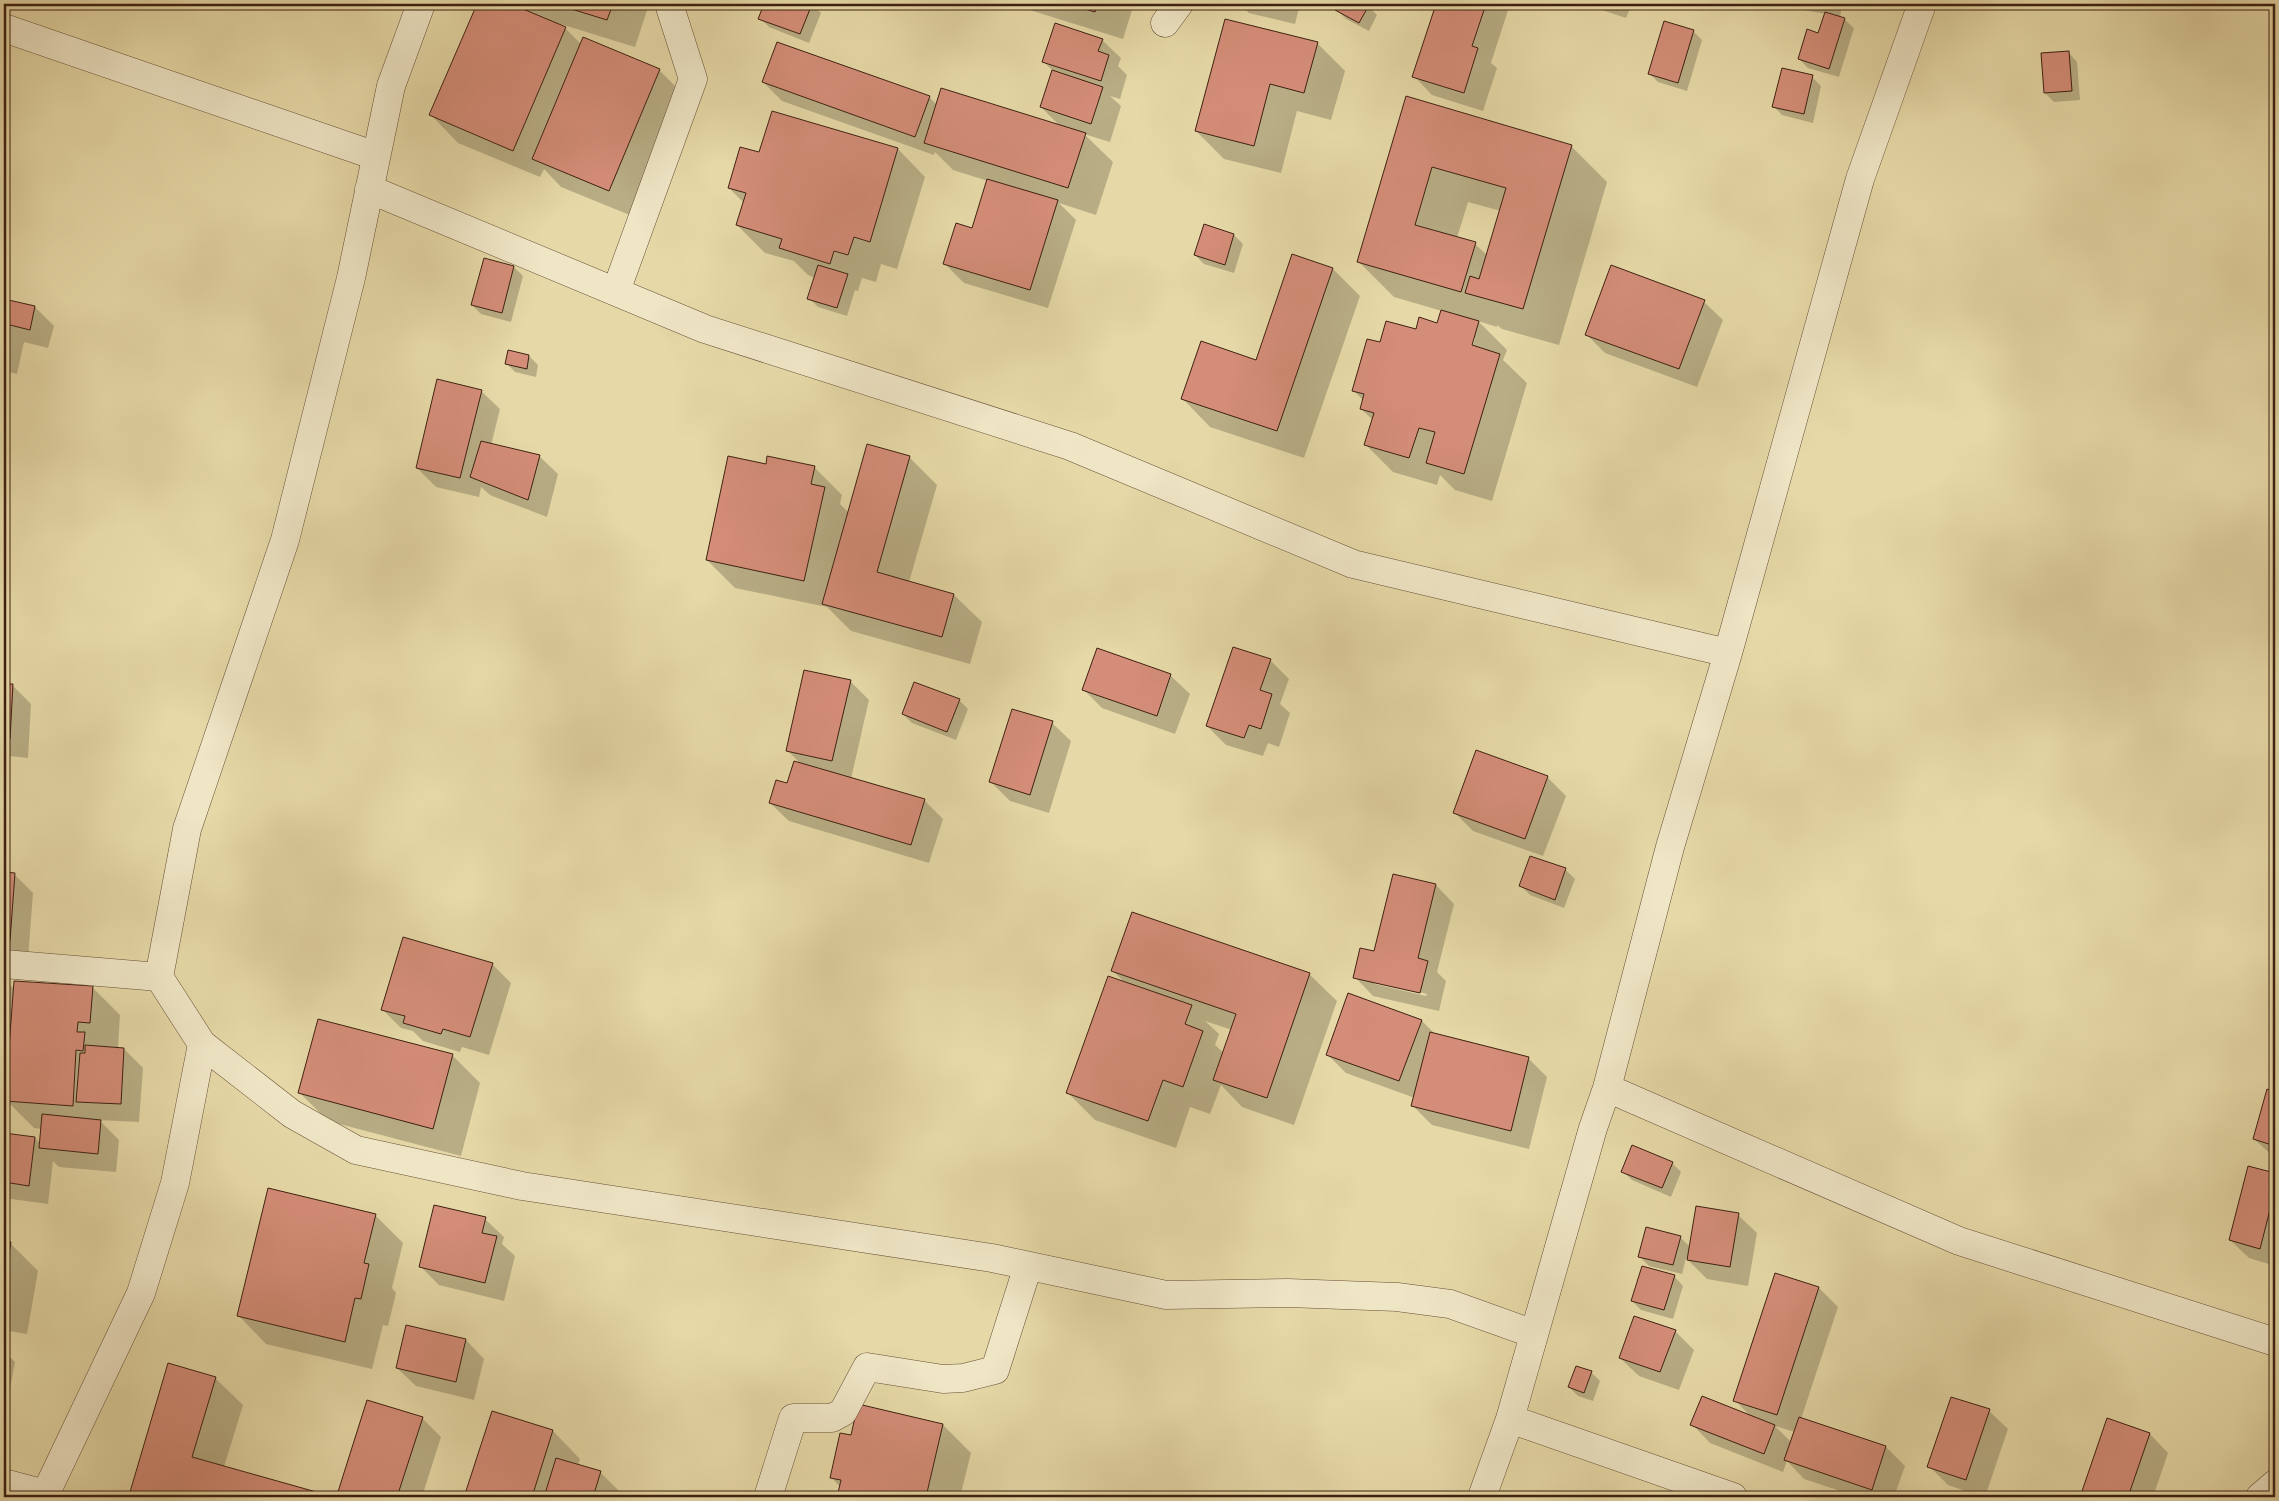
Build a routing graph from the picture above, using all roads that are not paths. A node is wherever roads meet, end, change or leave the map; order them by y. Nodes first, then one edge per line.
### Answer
1 (421, 4) edge
2 (669, 4) edge
3 (1922, 4) edge
4 (4, 28) edge
5 (376, 156) junction
6 (370, 189) junction
7 (616, 291) junction
8 (1728, 653) junction
9 (4, 964) edge
10 (159, 977) junction
11 (202, 1044) junction
12 (1607, 1088) junction
13 (1028, 1266) junction
14 (1534, 1334) junction
15 (2275, 1342) edge
16 (1510, 1419) junction
17 (4, 1483) edge
18 (2275, 1484) edge
19 (45, 1496) edge
20 (768, 1497) edge
21 (1482, 1497) edge
22 (1733, 1497) edge
23 (2260, 1497) edge

1 - 5 street
2 - 7 street
3 - 8 street
4 - 5 street
5 - 6 street
6 - 7 street
6 - 10 street
7 - 8 street
8 - 12 street
9 - 10 street
10 - 11 street
11 - 13 street
11 - 19 street
12 - 14 street
12 - 15 street
13 - 14 street
13 - 20 street
14 - 16 street
16 - 21 street
16 - 22 street
17 - 19 street
18 - 23 street

